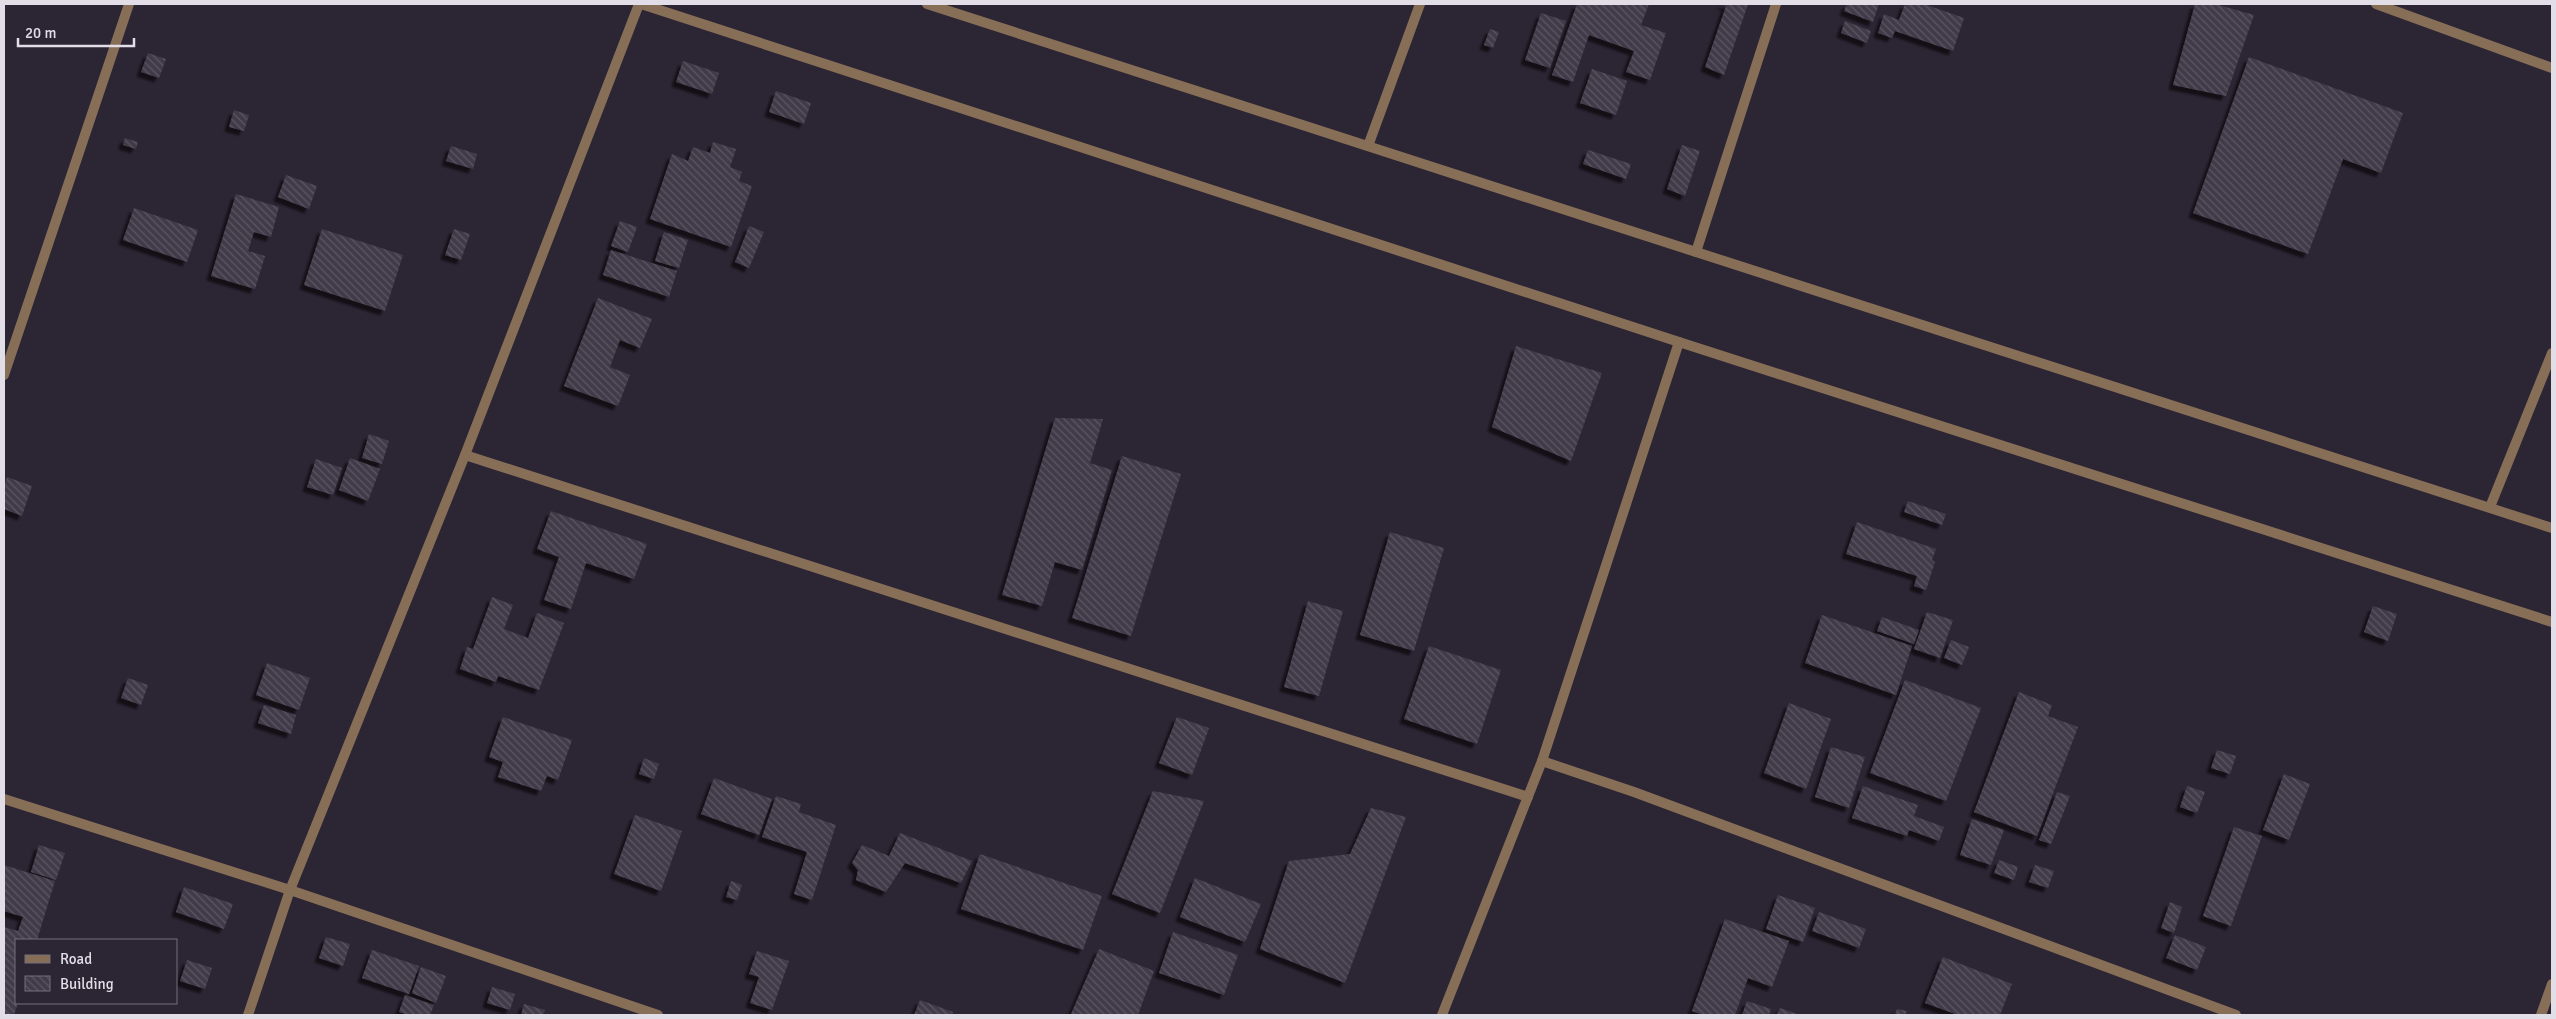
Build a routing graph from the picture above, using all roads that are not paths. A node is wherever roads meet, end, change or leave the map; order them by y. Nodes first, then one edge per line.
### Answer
1 (129, 4) edge
2 (640, 4) edge
3 (927, 4) edge
4 (1420, 4) edge
5 (1776, 4) edge
6 (2376, 4) edge
7 (2552, 68) edge
8 (1368, 146) junction
9 (1696, 252) junction
10 (1678, 342) junction
11 (2552, 353) edge
12 (4, 375) edge
13 (465, 455) junction
14 (2490, 508) junction
15 (2552, 528) edge
16 (2552, 622) edge
17 (1542, 761) junction
18 (1528, 797) junction
19 (4, 799) edge
20 (290, 890) junction
21 (2552, 984) edge
22 (248, 1015) edge
23 (658, 1015) edge
24 (1442, 1015) edge
25 (2236, 1015) edge
26 (2541, 1015) edge

1 - 12 street
2 - 10 street
2 - 13 street
3 - 8 street
4 - 8 street
5 - 9 street
6 - 7 street
8 - 9 street
9 - 14 street
10 - 16 street
10 - 17 street
11 - 14 street
13 - 18 street
13 - 20 street
14 - 15 street
17 - 18 street
17 - 25 street
18 - 24 street
19 - 20 street
20 - 22 street
20 - 23 street
21 - 26 street

